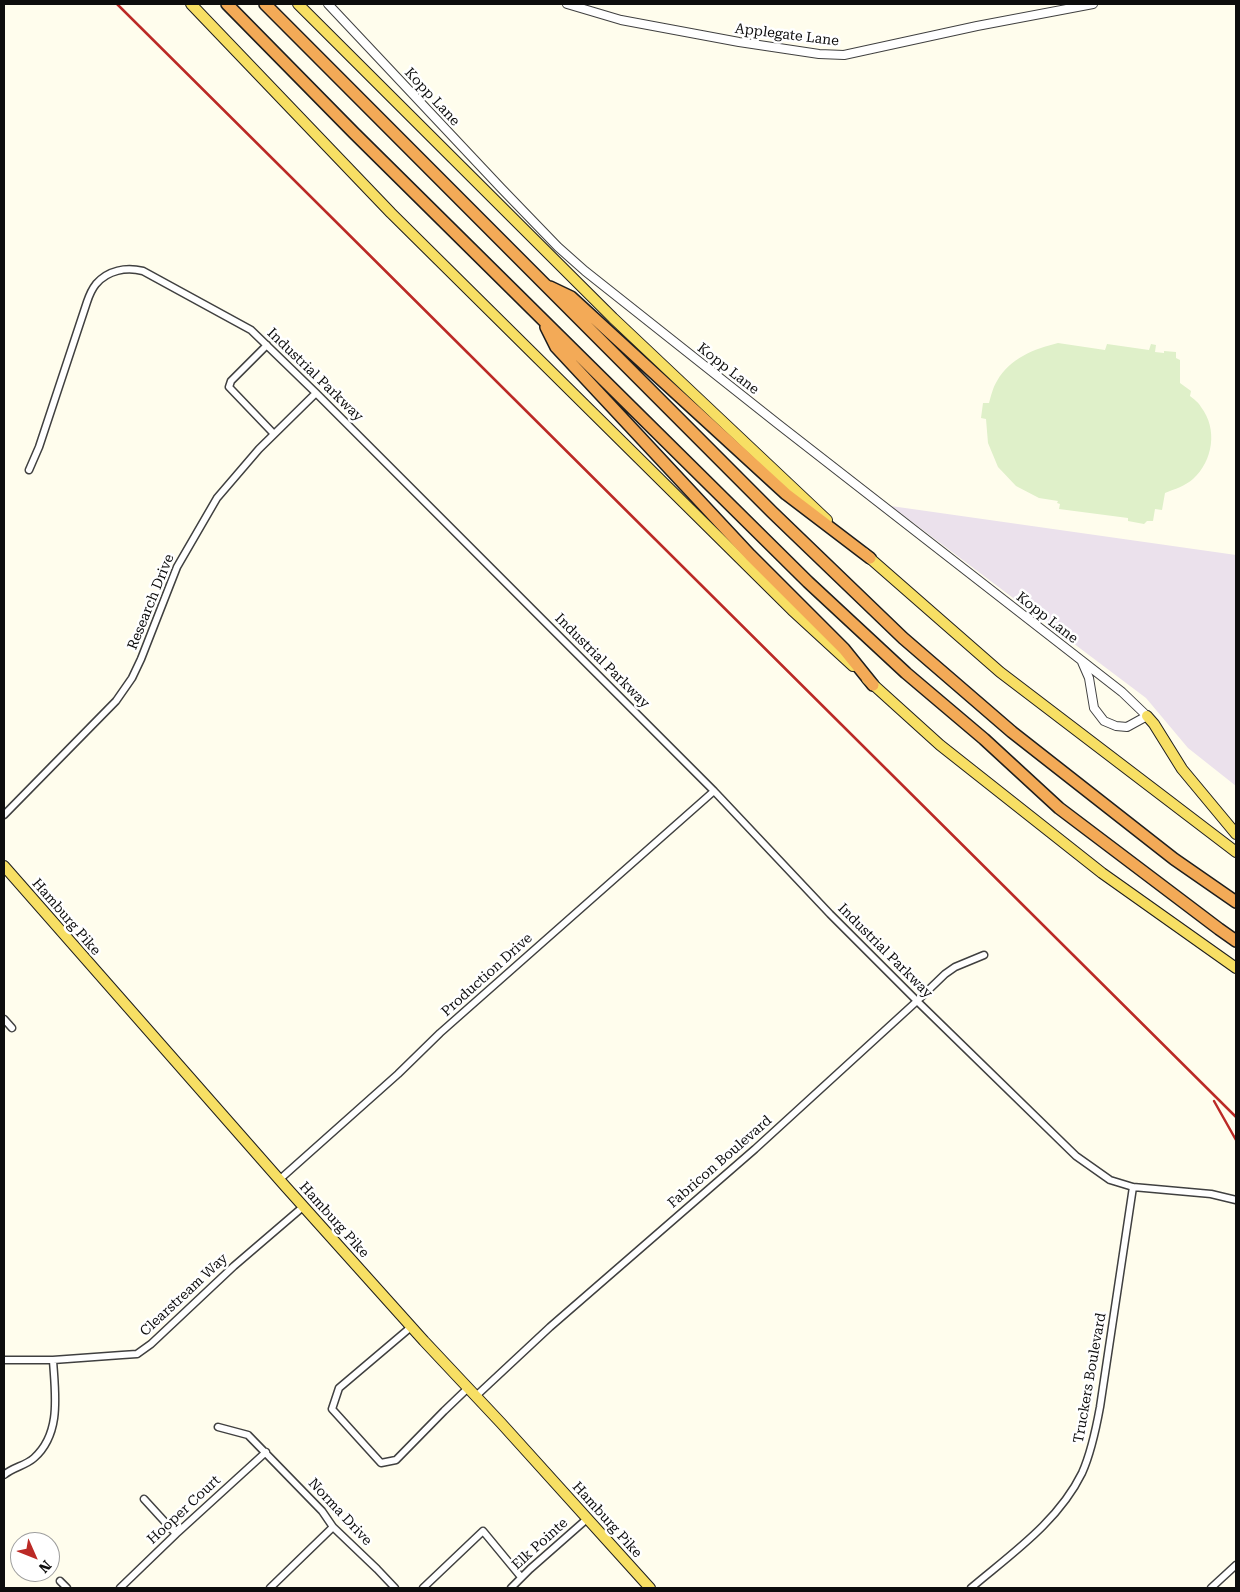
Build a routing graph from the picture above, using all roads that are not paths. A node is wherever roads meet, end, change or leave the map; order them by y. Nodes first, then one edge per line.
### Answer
1 (191, 4) edge
2 (227, 4) edge
3 (265, 4) edge
4 (298, 4) edge
5 (328, 4) edge
6 (568, 4) edge
7 (1093, 4) edge
8 (542, 282) junction
9 (544, 321) junction
10 (267, 345) junction
11 (316, 393) junction
12 (274, 434) junction
13 (29, 470) dead end
14 (870, 558) junction
15 (1082, 662) junction
16 (873, 685) junction
17 (1147, 716) junction
18 (714, 791) junction
19 (4, 815) edge
20 (1236, 834) edge
21 (1236, 852) edge
22 (4, 866) edge
23 (1236, 902) edge
24 (1236, 941) edge
25 (984, 955) dead end
26 (1236, 968) edge
27 (917, 1002) junction
28 (4, 1019) edge
29 (12, 1028) dead end
30 (279, 1180) junction
31 (1133, 1187) junction
32 (1236, 1200) edge
33 (304, 1206) junction
34 (411, 1327) junction
35 (4, 1360) edge
36 (53, 1360) junction
37 (472, 1392) junction
38 (218, 1427) dead end
39 (266, 1452) junction
40 (4, 1475) edge
41 (144, 1499) dead end
42 (588, 1518) junction
43 (333, 1527) junction
44 (176, 1534) junction
45 (1236, 1565) edge
46 (521, 1577) junction
47 (60, 1581) dead end
48 (67, 1588) edge
49 (120, 1588) edge
50 (270, 1588) edge
51 (395, 1588) edge
52 (423, 1588) edge
53 (511, 1588) edge
54 (650, 1588) edge
55 (971, 1588) edge
56 (1211, 1588) edge

1 - 16 main road
2 - 9 highway
3 - 8 highway
4 - 14 main road
5 - 15 street, Kopp Lane
6 - 7 street, Applegate Lane
8 - 14 highway
8 - 23 highway
9 - 16 highway
9 - 24 highway
10 - 11 street, Industrial Parkway
10 - 12 street
10 - 13 street, Industrial Parkway
11 - 12 street, Research Drive
11 - 18 street, Industrial Parkway
12 - 19 street, Research Drive
14 - 21 main road
15 - 17 street, Kopp Lane
15 - 17 street
16 - 26 main road
17 - 20 main road
18 - 27 street, Industrial Parkway
18 - 30 street, Production Drive
22 - 30 main road, Hamburg Pike
25 - 27 street, Fabricon Boulevard
27 - 31 street, Industrial Parkway
27 - 37 street, Fabricon Boulevard
28 - 29 street
30 - 33 main road, Hamburg Pike
31 - 32 street, Industrial Parkway
31 - 55 street, Truckers Boulevard
33 - 34 main road, Hamburg Pike
33 - 36 street, Clearstream Way
34 - 37 main road, Hamburg Pike
34 - 37 street, Fabricon Boulevard
35 - 36 street, Clearstream Way
36 - 40 street
37 - 42 main road, Hamburg Pike
38 - 39 street, Norma Drive
39 - 43 street, Norma Drive
39 - 44 street, Hooper Court
41 - 44 street
42 - 46 street, Elk Pointe
42 - 54 main road, Hamburg Pike
43 - 50 street
43 - 51 street, Norma Drive
44 - 49 street, Hooper Court
45 - 56 street
46 - 52 street
46 - 53 street, Elk Pointe
47 - 48 street

